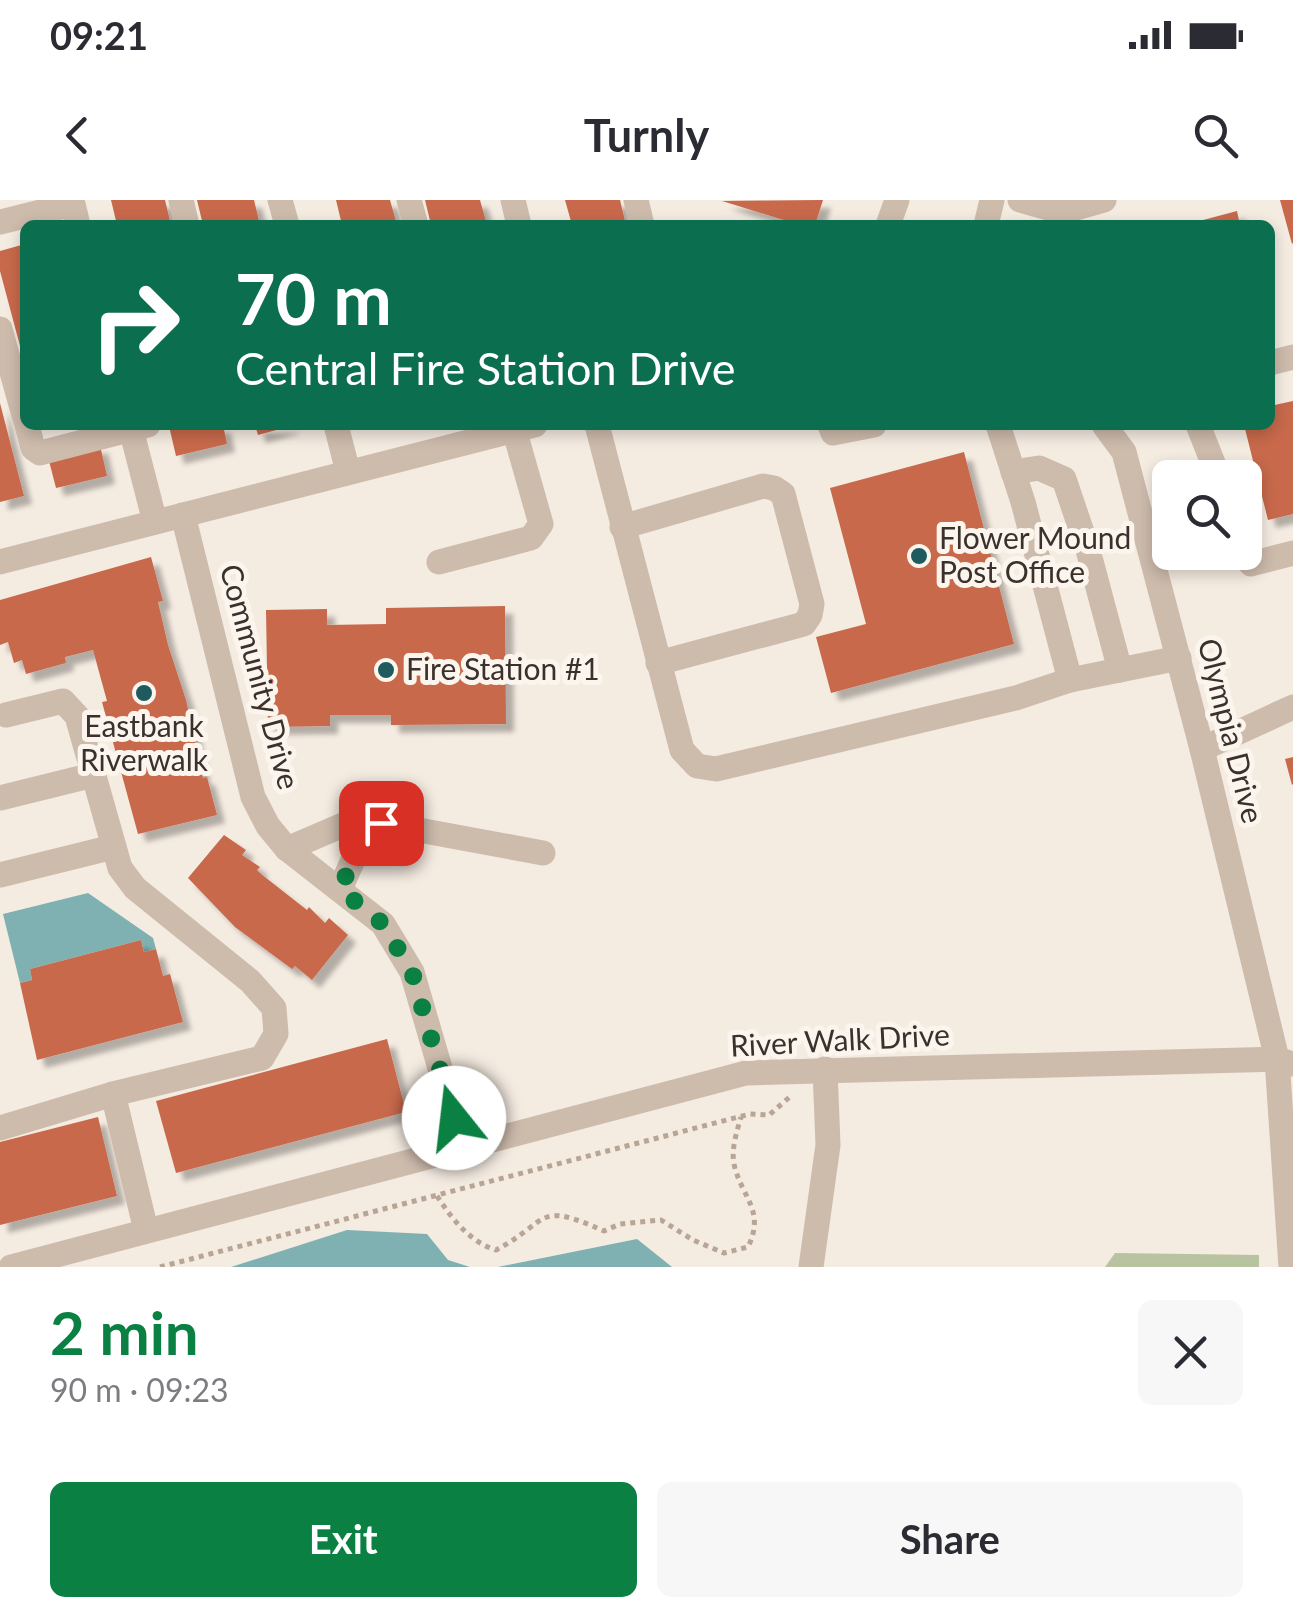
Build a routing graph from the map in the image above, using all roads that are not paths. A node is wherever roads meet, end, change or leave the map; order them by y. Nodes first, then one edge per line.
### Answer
1 (1020, 200) edge
2 (1104, 200) edge
3 (74, 210) edge
4 (1062, 218) edge
5 (0, 222) edge
6 (0, 330) edge
7 (20, 401) edge
8 (28, 430) edge
9 (122, 430) edge
10 (137, 430) edge
11 (337, 430) edge
12 (512, 430) edge
13 (525, 430) edge
14 (598, 430) edge
15 (1000, 430) edge
16 (1108, 430) edge
17 (1200, 430) edge
18 (1215, 460) edge
19 (348, 472) junction
20 (1013, 472) junction
21 (183, 514) junction
22 (155, 522) junction
23 (622, 528) junction
24 (1293, 554) edge
25 (1262, 561) edge
26 (0, 562) edge
27 (439, 562) dead end
28 (1179, 658) junction
29 (658, 663) junction
30 (1120, 670) junction
31 (1070, 680) junction
32 (1293, 707) edge
33 (2, 708) edge
34 (1202, 749) junction
35 (93, 775) junction
36 (0, 798) edge
37 (381, 823) junction
38 (112, 846) junction
39 (287, 849) junction
40 (542, 853) dead end
41 (0, 875) edge
42 (340, 889) junction
43 (1288, 1056) edge
44 (825, 1069) junction
45 (113, 1094) junction
46 (0, 1128) edge
47 (463, 1147) junction
48 (146, 1230) junction
49 (11, 1267) edge
50 (811, 1267) edge
51 (1291, 1267) edge

1 - 4 street
2 - 4 street
3 - 5 street
6 - 7 street
8 - 9 street
10 - 22 street
11 - 19 street
12 - 19 street
13 - 27 street
14 - 23 street
15 - 20 street
16 - 28 street, Olympia Drive
17 - 18 street
19 - 21 street
20 - 30 street
20 - 31 street
21 - 22 street
21 - 39 street, Community Drive
22 - 26 street
23 - 29 street
23 - 29 street
24 - 25 street
28 - 30 street
28 - 34 street, Olympia Drive
29 - 31 street
30 - 31 street
32 - 34 street
33 - 35 street
34 - 43 street, Olympia Drive
35 - 36 street
35 - 38 street
37 - 39 street
37 - 40 street
37 - 42 street
38 - 41 street
38 - 45 street
39 - 42 street, Community Drive
42 - 47 street, Community Drive
43 - 44 street, River Walk Drive
43 - 51 street, Olympia Drive
44 - 47 street, River Walk Drive
44 - 50 street
45 - 46 street
45 - 48 street
47 - 48 street, River Walk Drive
48 - 49 street, River Walk Drive

